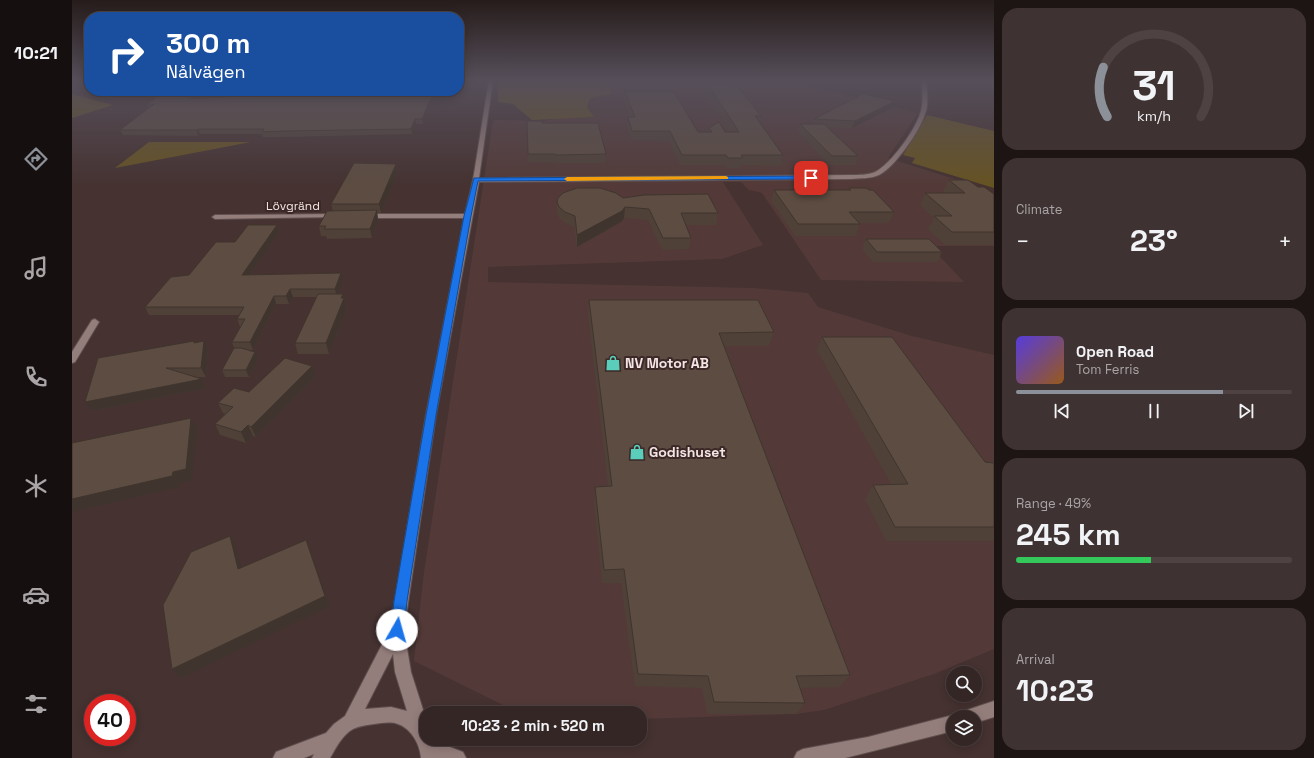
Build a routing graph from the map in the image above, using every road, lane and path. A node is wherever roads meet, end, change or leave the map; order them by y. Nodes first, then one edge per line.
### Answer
1 (486, 115) edge
2 (922, 115) edge
3 (476, 180) junction
4 (349, 216) edge
5 (356, 216) edge
6 (468, 216) junction
7 (215, 217) dead end
8 (95, 322) dead end
9 (72, 360) edge
10 (397, 630) junction
11 (994, 709) edge
12 (982, 713) edge
13 (350, 722) junction
14 (419, 722) edge
15 (946, 725) edge
16 (419, 730) edge
17 (330, 740) junction
18 (430, 753) edge
19 (282, 758) edge
20 (321, 758) edge
21 (457, 758) edge
22 (803, 758) edge

1 - 3 street
2 - 3 street
3 - 6 street
4 - 7 street, Lövgränd
5 - 6 street
6 - 10 street
8 - 9 street
10 - 13 street
10 - 14 street
11 - 12 street
13 - 16 street
13 - 17 street
15 - 22 street
17 - 19 street
17 - 20 street
18 - 21 street

